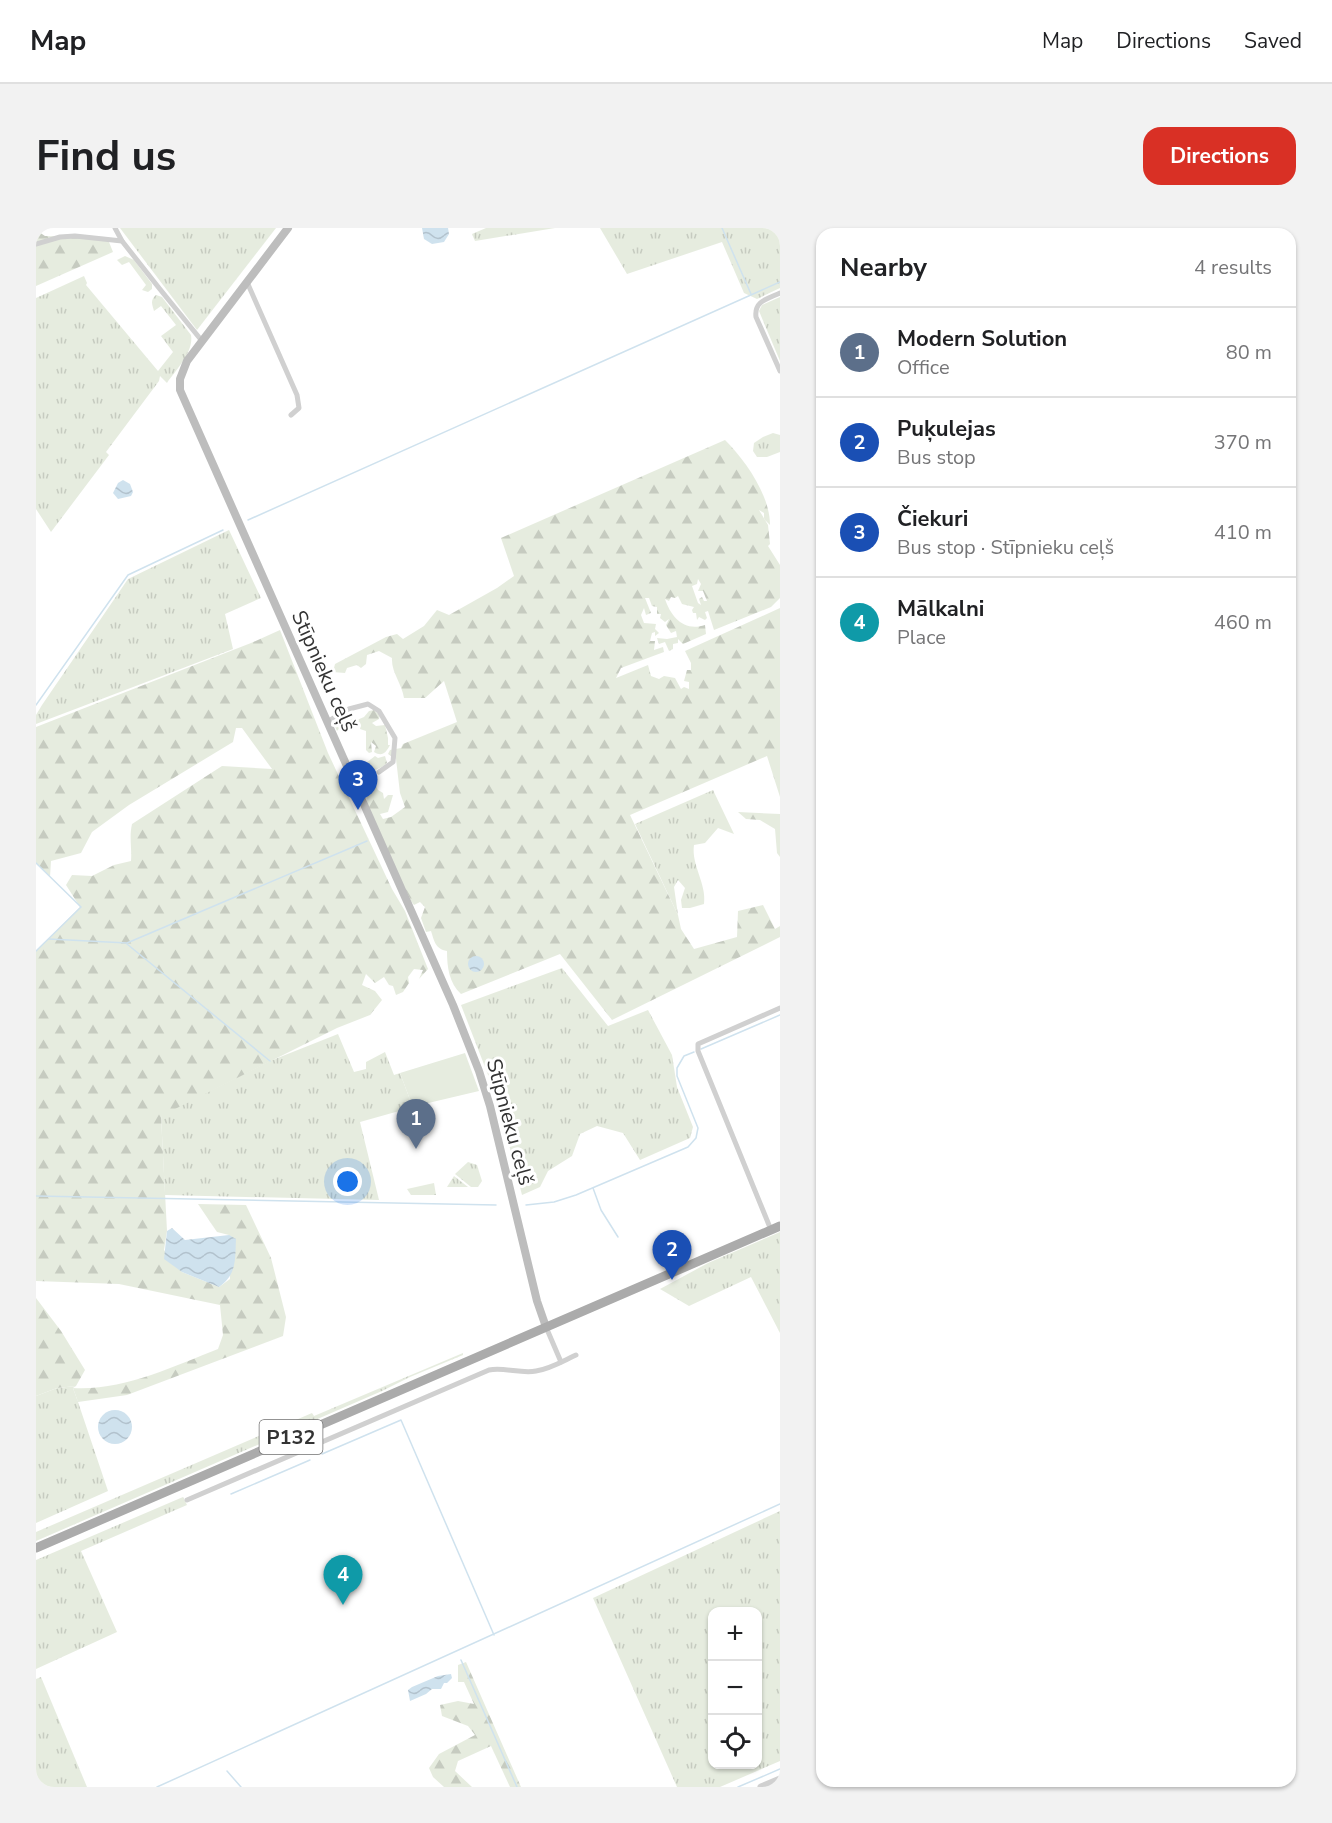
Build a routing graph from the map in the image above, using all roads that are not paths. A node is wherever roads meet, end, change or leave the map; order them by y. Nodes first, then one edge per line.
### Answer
1 (115, 228) edge
2 (288, 228) edge
3 (122, 241) junction
4 (36, 244) edge
5 (246, 282) junction
6 (780, 293) edge
7 (202, 341) junction
8 (780, 371) edge
9 (291, 415) dead end
10 (327, 722) junction
11 (379, 772) dead end
12 (780, 1008) edge
13 (775, 1228) edge
14 (546, 1327) junction
15 (576, 1355) dead end
16 (561, 1362) junction
17 (187, 1500) dead end
18 (36, 1548) edge
19 (780, 1779) edge
20 (761, 1787) edge

1 - 3 street
2 - 5 main road, Stīpnieku ceļš
3 - 4 street
3 - 7 street
5 - 7 main road, Stīpnieku ceļš
5 - 9 street
6 - 8 street
7 - 10 main road, Stīpnieku ceļš
10 - 11 street
10 - 14 main road, Stīpnieku ceļš
12 - 13 street
13 - 14 main road, P132
14 - 16 street
14 - 18 main road, P132
15 - 16 street
16 - 17 street
19 - 20 street

